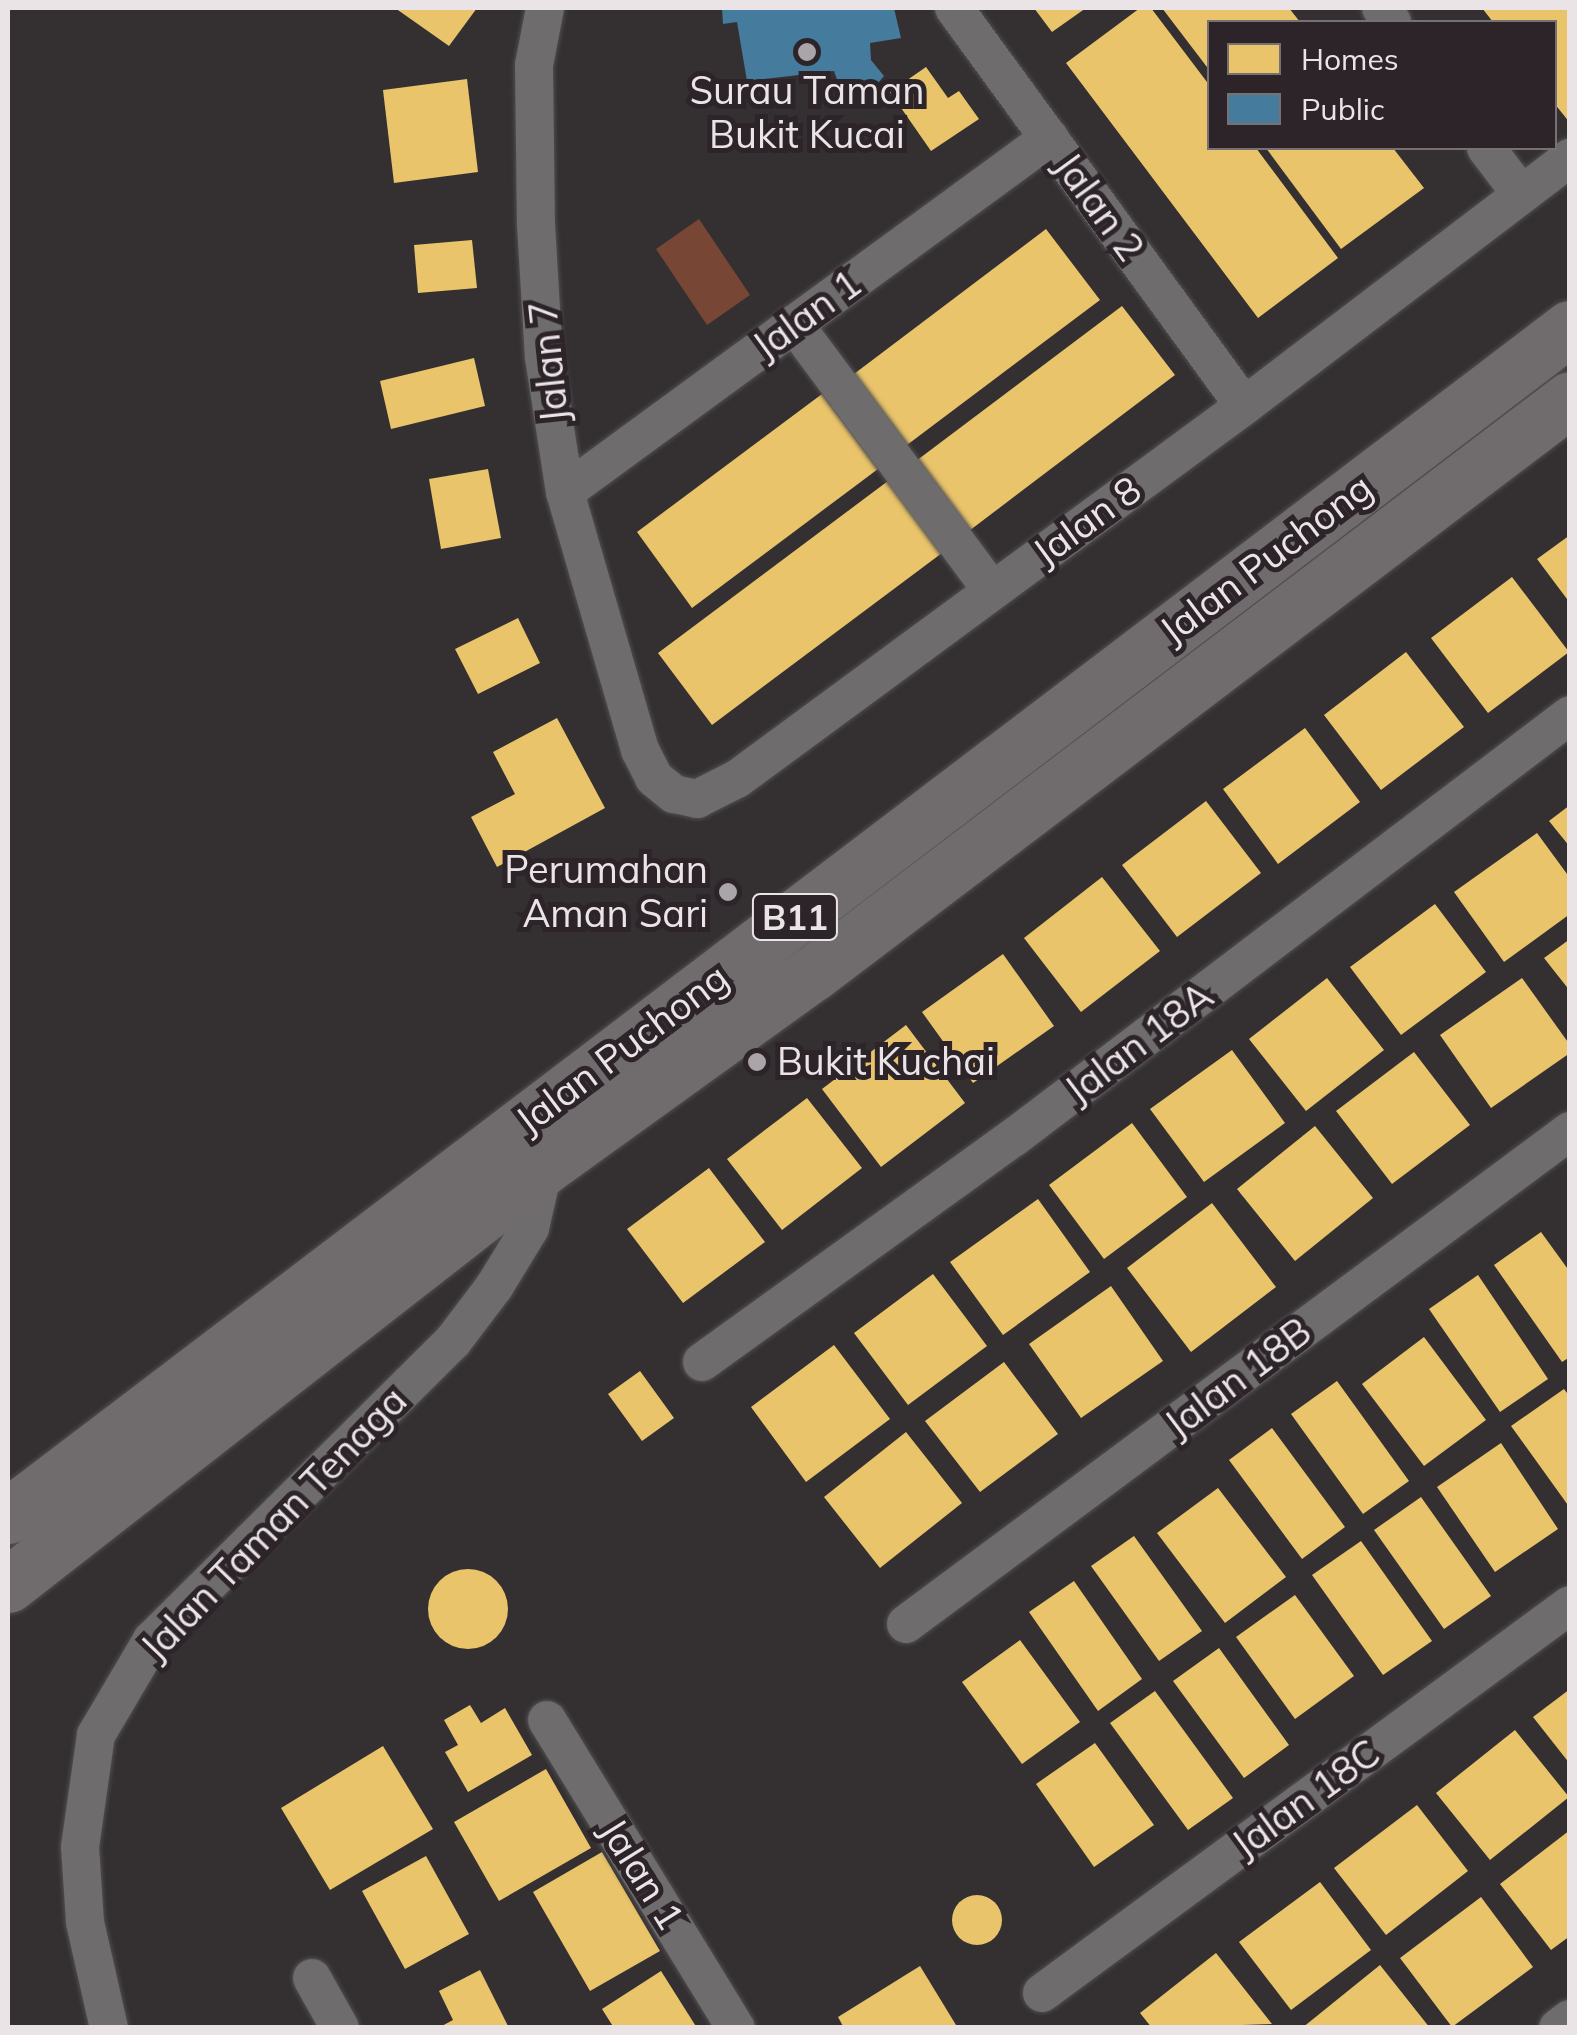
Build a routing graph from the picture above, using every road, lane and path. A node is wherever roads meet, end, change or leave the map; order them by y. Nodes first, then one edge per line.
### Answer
1 (545, 8) edge
2 (954, 8) edge
3 (1049, 138) junction
4 (1488, 150) edge
5 (1570, 158) edge
6 (1521, 194) junction
7 (794, 324) junction
8 (1570, 328) edge
9 (1244, 406) junction
10 (1563, 406) edge
11 (565, 492) junction
12 (992, 592) junction
13 (626, 709) joint
14 (1570, 715) edge
15 (1570, 1132) edge
16 (544, 1167) junction
17 (702, 1362) dead end
18 (8, 1516) edge
19 (8, 1585) edge
20 (1570, 1605) edge
21 (906, 1624) dead end
22 (547, 1720) dead end
23 (312, 1978) dead end
24 (1042, 1993) dead end
25 (1570, 2019) edge
26 (109, 2028) edge
27 (340, 2028) edge
28 (736, 2028) edge
29 (1558, 2028) edge

1 - 11 street, Jalan 7
2 - 3 street, Jalan 2
3 - 7 street, Jalan 1
3 - 9 street, Jalan 2
4 - 6 street
5 - 6 street, Jalan 8
6 - 9 street, Jalan 8
7 - 11 street, Jalan 1
7 - 12 street
8 - 18 main road, Jalan Puchong / B11
9 - 12 street, Jalan 8
10 - 16 main road, Jalan Puchong / B11
11 - 13 street, Jalan 7
12 - 13 street, Jalan 8
14 - 17 street, Jalan 18A
15 - 21 street, Jalan 18B
16 - 19 main road, Jalan Puchong / B11
16 - 26 street, Jalan Taman Tenaga
20 - 24 street, Jalan 18C
22 - 28 street, Jalan 1
23 - 27 street
25 - 29 street

